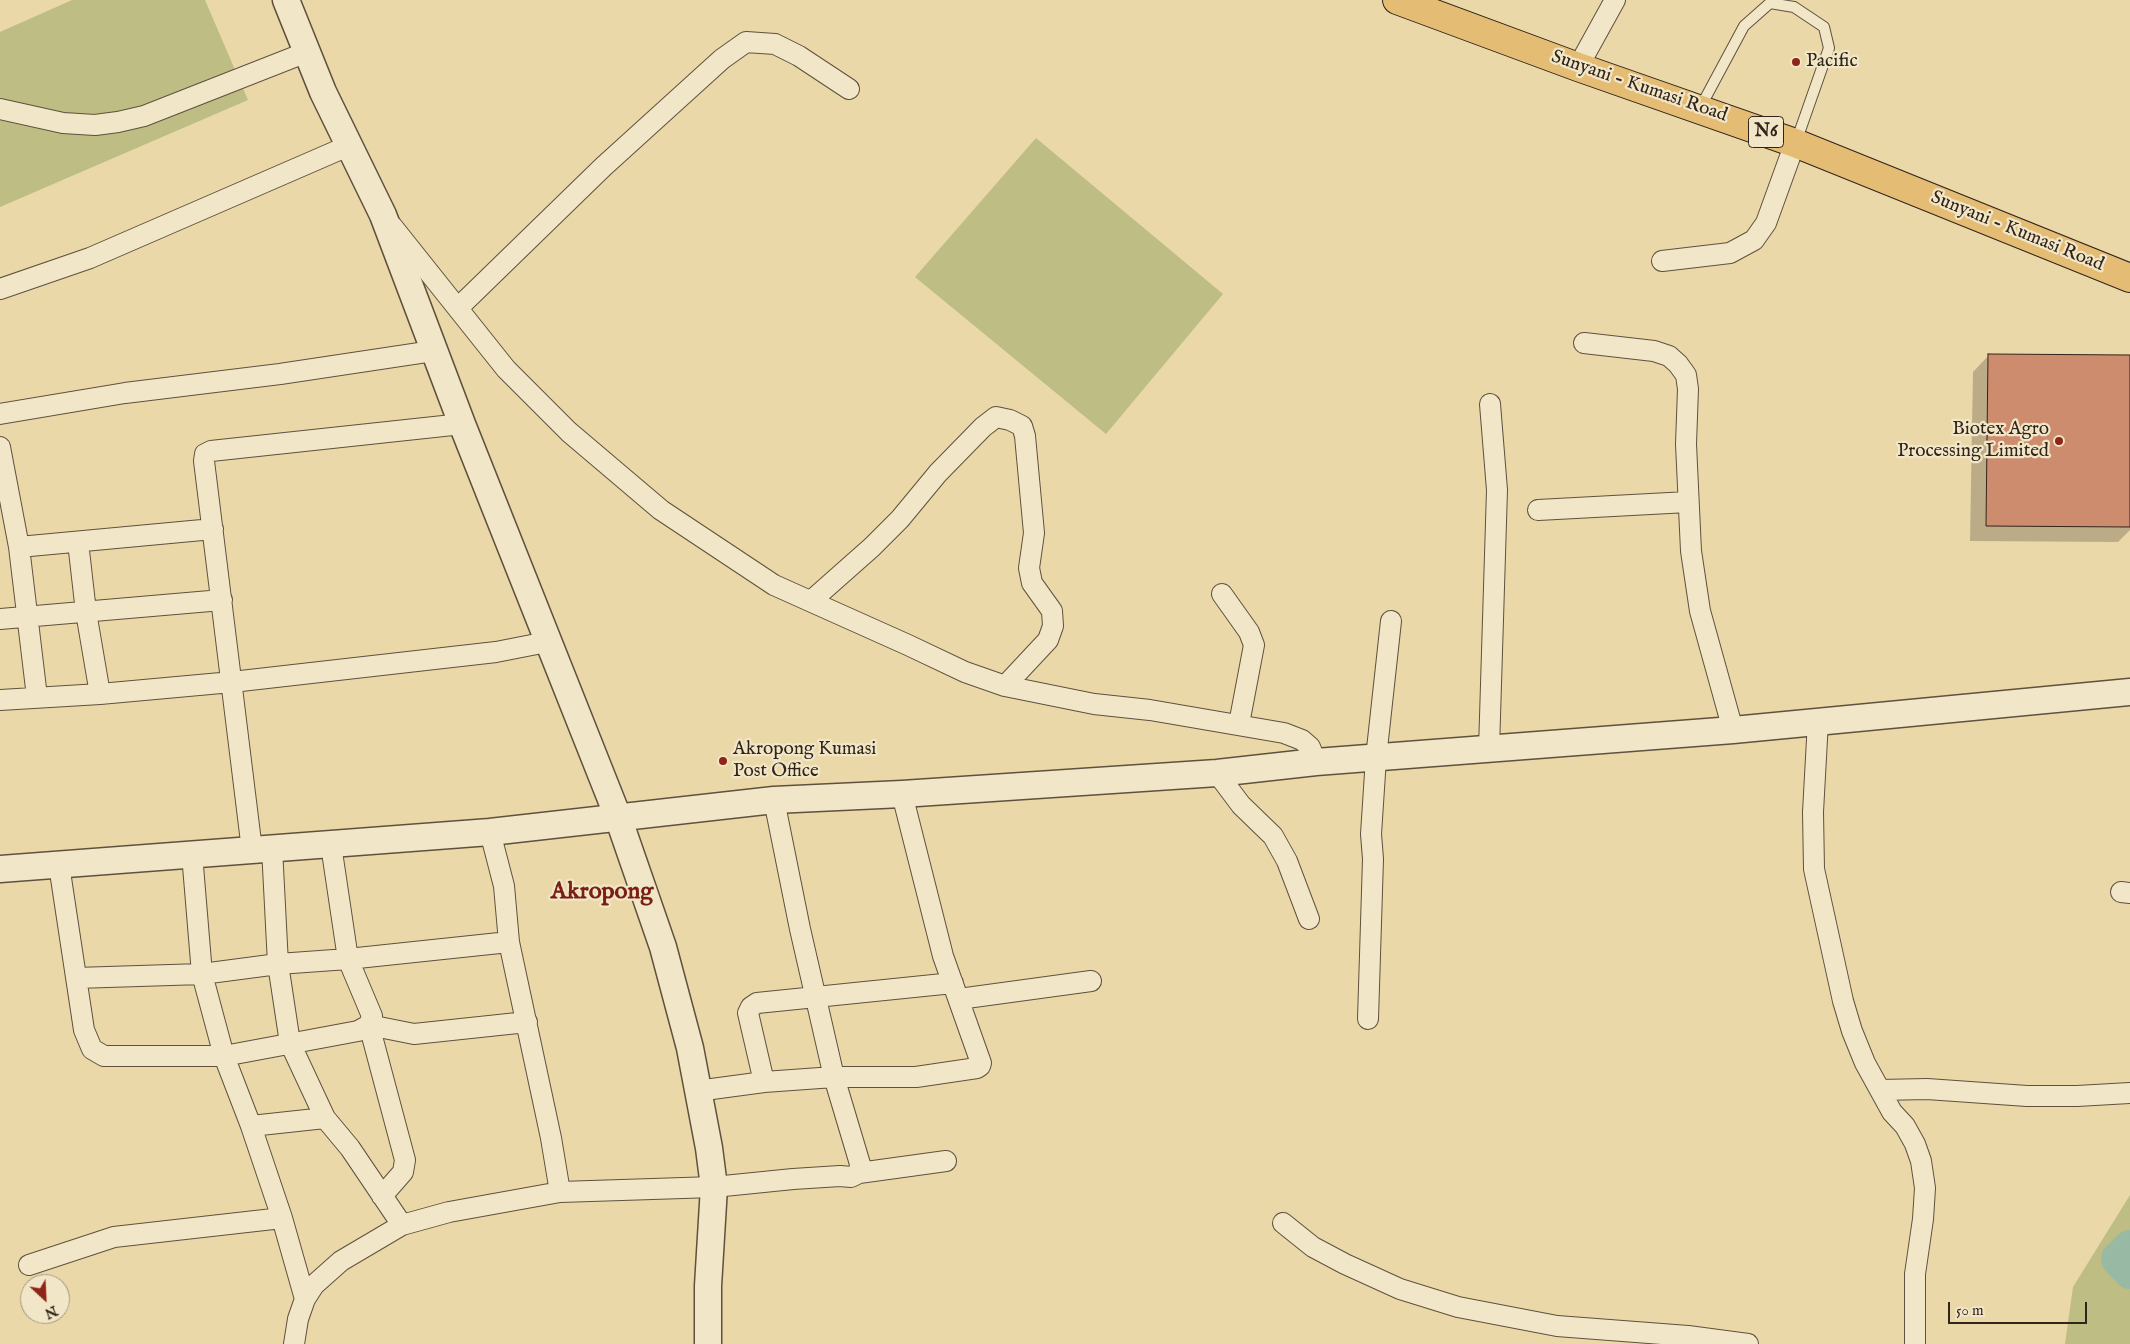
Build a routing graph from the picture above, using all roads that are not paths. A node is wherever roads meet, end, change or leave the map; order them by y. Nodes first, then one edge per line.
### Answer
1 (286, 0) edge
2 (1397, 0) edge
3 (1615, 0) edge
4 (307, 52) junction
5 (1578, 67) junction
6 (849, 89) dead end
7 (1700, 108) junction
8 (0, 109) edge
9 (1796, 143) junction
10 (348, 146) junction
11 (383, 215) junction
12 (1662, 262) dead end
13 (2130, 278) edge
14 (0, 289) edge
15 (459, 307) junction
16 (1584, 343) dead end
17 (433, 351) junction
18 (1490, 404) dead end
19 (0, 414) edge
20 (462, 424) junction
21 (0, 447) edge
22 (1688, 502) junction
23 (1538, 510) dead end
24 (213, 529) junction
25 (78, 542) junction
26 (19, 547) junction
27 (1222, 594) dead end
28 (222, 600) junction
29 (811, 601) junction
30 (86, 612) junction
31 (28, 616) junction
32 (0, 619) edge
33 (1391, 621) dead end
34 (547, 642) junction
35 (232, 682) junction
36 (1005, 686) junction
37 (2130, 692) edge
38 (100, 694) junction
39 (37, 697) junction
40 (0, 700) edge
41 (1818, 722) junction
42 (1238, 724) junction
43 (1733, 730) junction
44 (1489, 749) junction
45 (1376, 758) junction
46 (1316, 762) junction
47 (1217, 773) junction
48 (902, 794) junction
49 (774, 800) junction
50 (618, 817) junction
51 (490, 832) junction
52 (331, 845) junction
53 (262, 849) junction
54 (192, 854) junction
55 (59, 865) junction
56 (0, 869) edge
57 (1309, 919) dead end
58 (509, 942) junction
59 (348, 959) junction
60 (278, 964) junction
61 (202, 974) junction
62 (76, 978) junction
63 (1091, 982) dead end
64 (956, 991) junction
65 (816, 997) junction
66 (1368, 1019) dead end
67 (527, 1022) junction
68 (369, 1025) junction
69 (290, 1043) junction
70 (224, 1056) junction
71 (834, 1077) junction
72 (764, 1082) junction
73 (1880, 1090) junction
74 (697, 1091) junction
75 (2130, 1093) edge
76 (325, 1118) junction
77 (251, 1126) junction
78 (946, 1160) dead end
79 (859, 1173) junction
80 (714, 1187) junction
81 (560, 1192) junction
82 (382, 1196) junction
83 (282, 1218) junction
84 (1283, 1223) dead end
85 (402, 1225) junction
86 (29, 1265) dead end
87 (305, 1299) junction
88 (294, 1344) edge
89 (708, 1344) edge
90 (1748, 1344) edge
91 (1915, 1344) edge

1 - 4 street
2 - 5 main road, Sunyani - Kumasi Road / N6
3 - 5 street
4 - 8 street
4 - 10 street
5 - 7 main road, Sunyani - Kumasi Road / N6
6 - 15 street
7 - 9 main road, Sunyani - Kumasi Road / N6
7 - 9 lane
9 - 12 street
9 - 13 main road, Sunyani - Kumasi Road / N6
10 - 11 street
10 - 14 street
11 - 15 street
11 - 17 street
15 - 29 street
16 - 22 street
17 - 19 street
17 - 20 street
18 - 44 street
20 - 24 street
20 - 34 street
21 - 26 street
22 - 23 street
22 - 43 street
24 - 25 street
24 - 28 street
25 - 26 street
25 - 30 street
26 - 31 street
27 - 42 street
28 - 30 street
28 - 35 street
29 - 36 street
29 - 36 street
30 - 31 street
30 - 38 street
31 - 32 street
31 - 39 street
33 - 45 street
34 - 35 street
34 - 50 street
35 - 38 street
35 - 53 street
36 - 42 street
37 - 41 street
38 - 39 street
39 - 40 street
41 - 43 street
41 - 73 street
42 - 46 street
43 - 44 street
44 - 45 street
45 - 46 street
45 - 66 street
46 - 47 street
47 - 48 street
47 - 57 street
48 - 49 street
48 - 64 street
49 - 50 street
49 - 65 street
50 - 51 street
50 - 74 street
51 - 52 street
51 - 58 street
52 - 53 street
52 - 59 street
53 - 54 street
53 - 60 street
54 - 55 street
54 - 61 street
55 - 56 street
55 - 62 street
58 - 59 street
58 - 67 street
59 - 60 street
59 - 68 street
60 - 61 street
60 - 69 street
61 - 62 street
61 - 70 street
62 - 70 street
63 - 64 street
64 - 65 street
64 - 71 street
65 - 71 street
65 - 72 street
67 - 68 street
67 - 81 street
68 - 69 street
68 - 82 street
69 - 70 street
69 - 76 street
70 - 77 street
71 - 72 street
71 - 79 street
72 - 74 street
73 - 75 street
73 - 91 street
74 - 80 street
76 - 77 street
76 - 82 street
77 - 83 street
78 - 79 street
79 - 80 street
80 - 81 street
80 - 89 street
81 - 85 street
82 - 85 street
83 - 86 street
83 - 87 street
84 - 90 street
85 - 87 street
87 - 88 street

